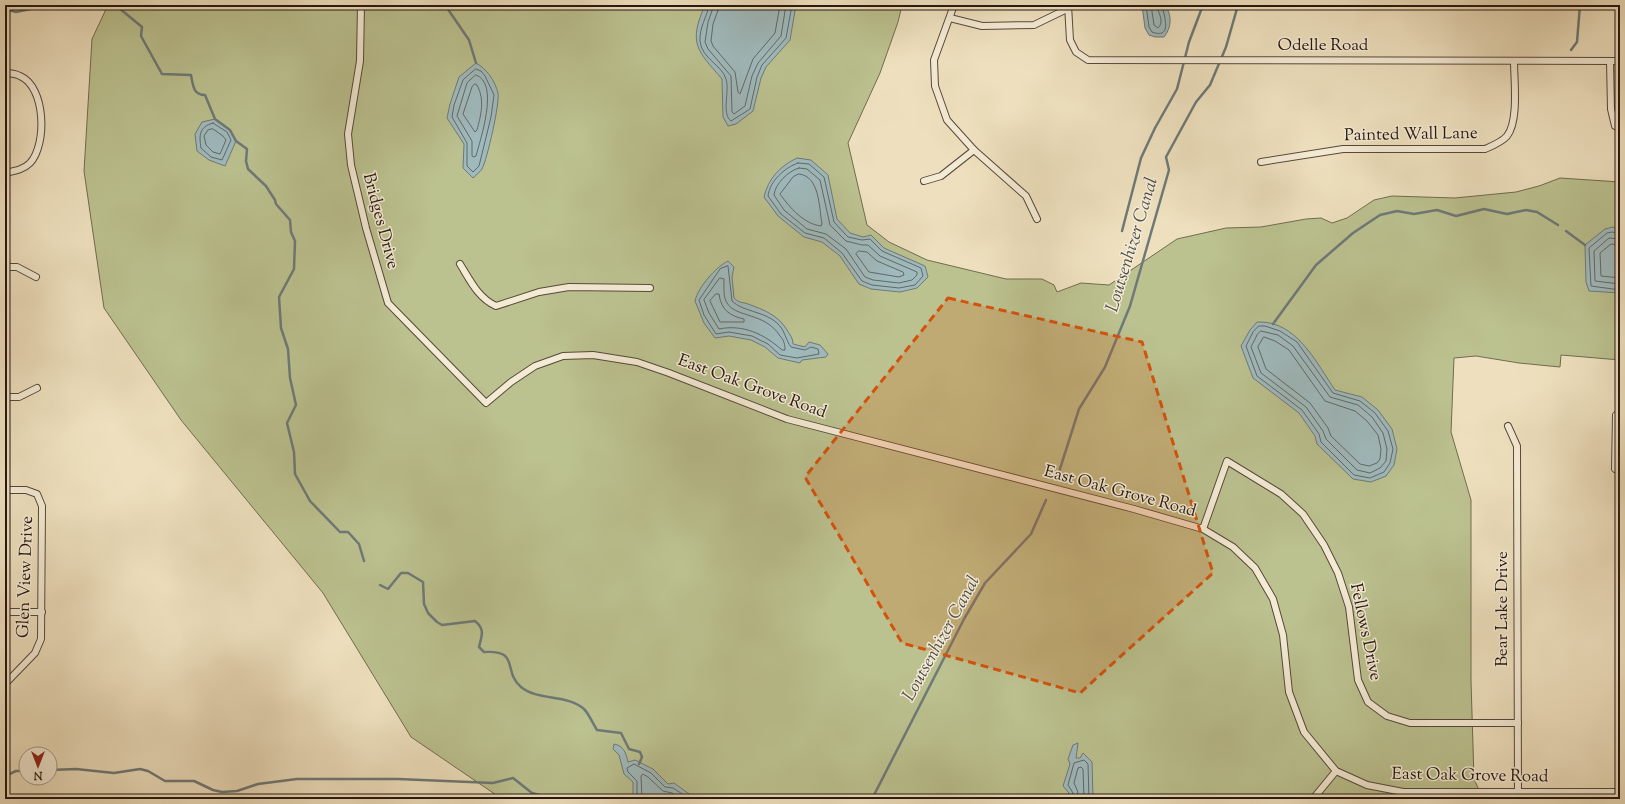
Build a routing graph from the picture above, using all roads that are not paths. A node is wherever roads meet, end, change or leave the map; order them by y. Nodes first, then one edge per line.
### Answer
1 (361, 5) edge
2 (954, 5) edge
3 (1068, 7) edge
4 (950, 18) junction
5 (1514, 61) junction
6 (1610, 61) junction
7 (1620, 61) edge
8 (5, 72) edge
9 (1620, 128) edge
10 (974, 150) junction
11 (1261, 162) dead end
12 (5, 173) edge
13 (924, 181) dead end
14 (1037, 219) dead end
15 (460, 264) dead end
16 (5, 266) edge
17 (36, 276) dead end
18 (650, 288) dead end
19 (37, 388) dead end
20 (5, 397) edge
21 (486, 403) joint
22 (1620, 413) edge
23 (1508, 426) dead end
24 (1620, 471) edge
25 (5, 490) edge
26 (1203, 529) junction
27 (5, 612) edge
28 (42, 612) junction
29 (5, 684) edge
30 (1518, 723) junction
31 (1336, 771) junction
32 (1620, 792) edge
33 (1518, 793) junction
34 (1313, 799) edge

1 - 21 street, Bridges Drive
2 - 4 street
3 - 4 street
3 - 5 street, Odelle Road
4 - 10 street
5 - 6 street, Odelle Road
5 - 11 street, Painted Wall Lane
6 - 7 street, Odelle Road
6 - 9 street
8 - 12 street
10 - 13 street
10 - 14 street
15 - 18 street
16 - 17 street
19 - 20 street
21 - 26 street, East Oak Grove Road
22 - 24 street
23 - 30 street, Bear Lake Drive
25 - 28 street, Glen View Drive
26 - 30 street, Fellows Drive
26 - 31 street, East Oak Grove Road
27 - 28 street
28 - 29 street, Glen View Drive
30 - 33 street, Bear Lake Drive
31 - 33 street, East Oak Grove Road
31 - 34 street
32 - 33 street, East Oak Grove Road

